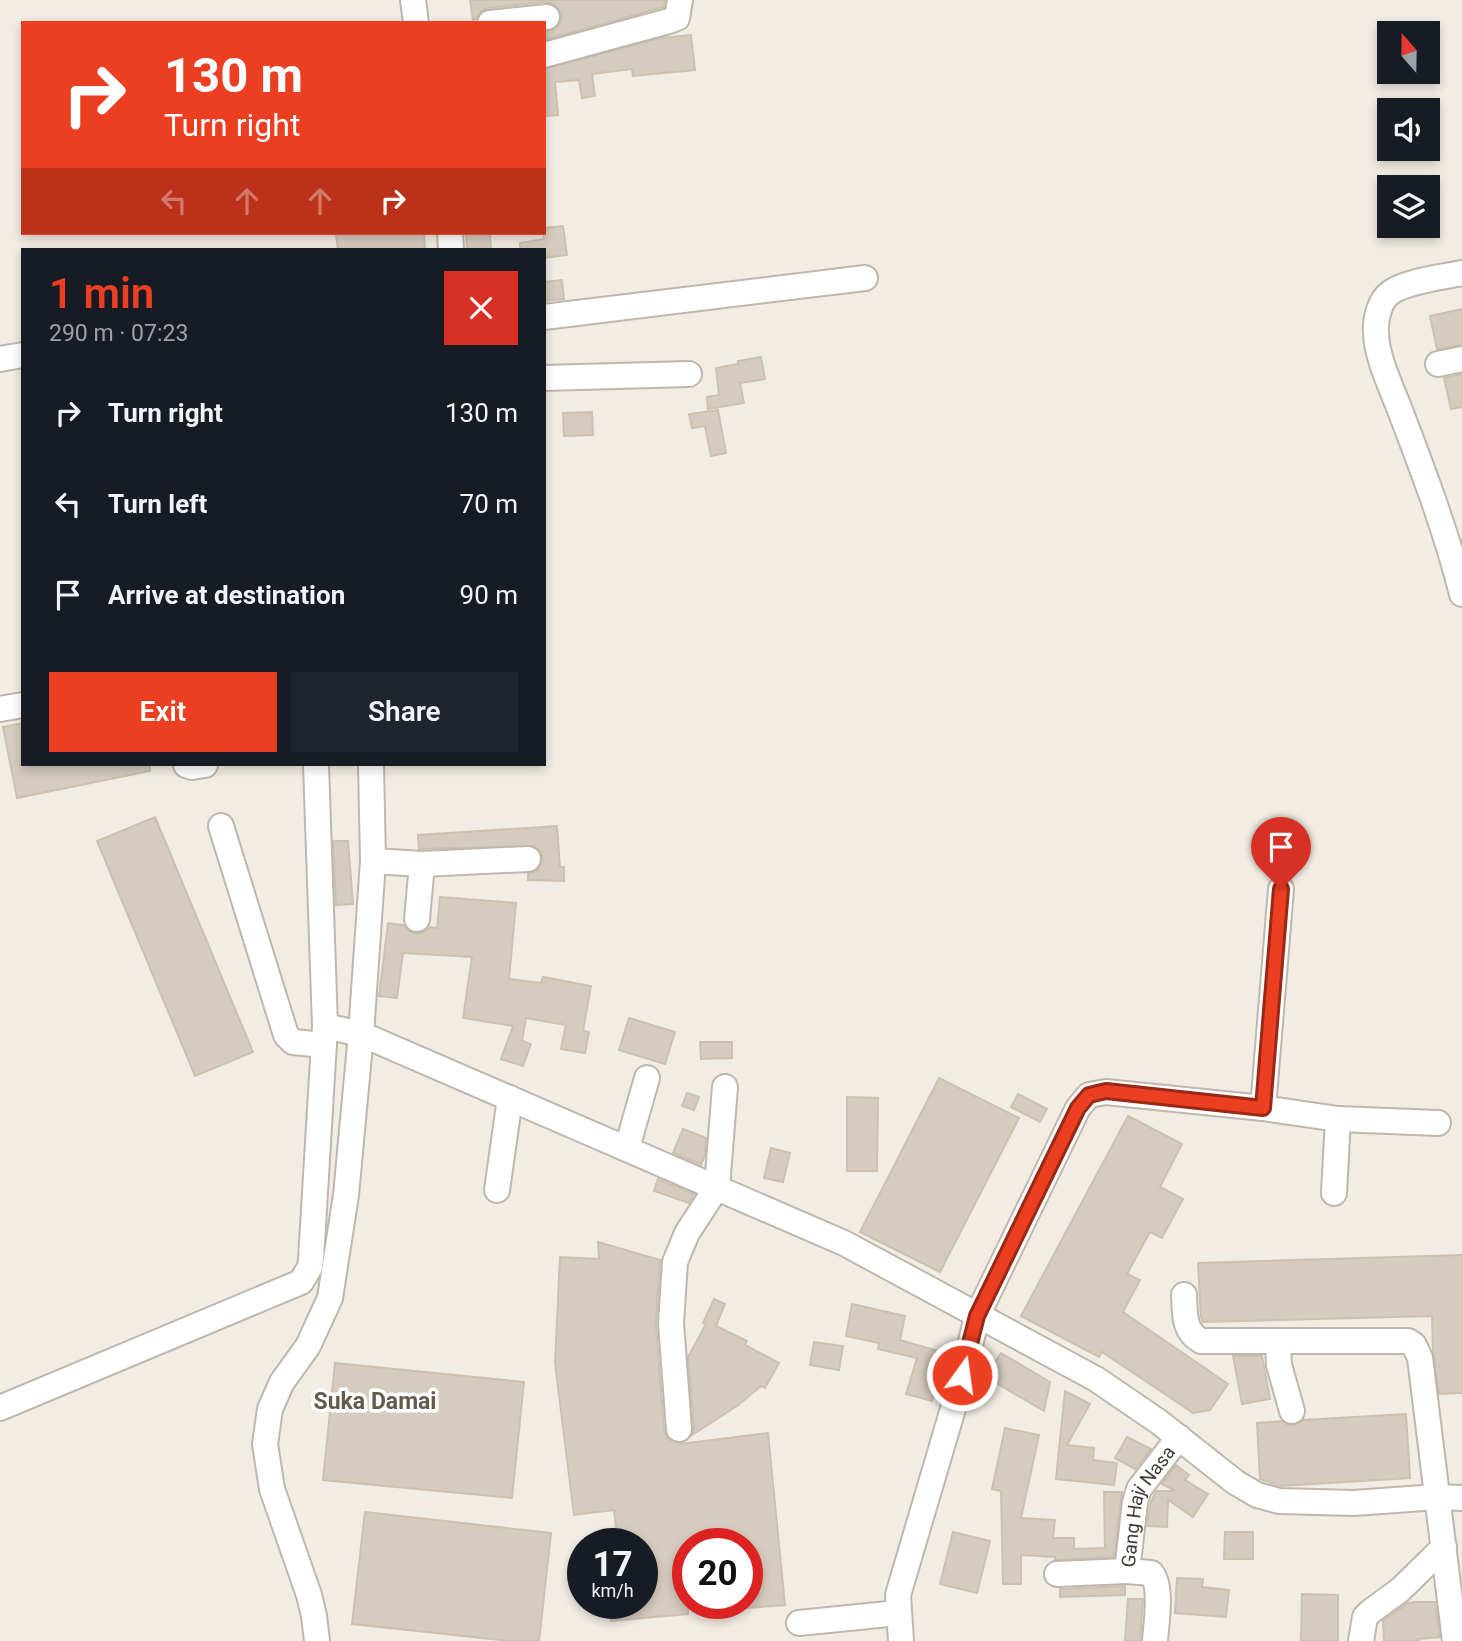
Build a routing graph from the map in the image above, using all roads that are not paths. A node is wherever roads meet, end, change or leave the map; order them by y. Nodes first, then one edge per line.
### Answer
1 (413, 0) edge
2 (680, 0) edge
3 (547, 17) dead end
4 (416, 21) edge
5 (509, 21) edge
6 (546, 54) edge
7 (1462, 273) edge
8 (865, 278) dead end
9 (546, 317) edge
10 (21, 355) edge
11 (0, 359) edge
12 (689, 374) dead end
13 (546, 378) edge
14 (1458, 561) edge
15 (1462, 594) edge
16 (21, 705) edge
17 (0, 709) edge
18 (316, 766) edge
19 (370, 766) edge
20 (221, 827) dead end
21 (528, 859) dead end
22 (373, 861) junction
23 (422, 864) junction
24 (1281, 889) dead end
25 (417, 919) dead end
26 (361, 1034) junction
27 (324, 1035) junction
28 (647, 1078) dead end
29 (725, 1087) dead end
30 (510, 1098) junction
31 (1263, 1108) junction
32 (1338, 1119) junction
33 (1438, 1123) dead end
34 (627, 1148) junction
35 (717, 1187) junction
36 (497, 1189) dead end
37 (1334, 1193) dead end
38 (1184, 1295) dead end
39 (977, 1316) junction
40 (1278, 1341) junction
41 (0, 1408) edge
42 (1292, 1410) dead end
43 (679, 1429) dead end
44 (1179, 1437) junction
45 (1450, 1497) edge
46 (1444, 1547) junction
47 (1127, 1571) junction
48 (1057, 1574) dead end
49 (898, 1613) junction
50 (799, 1623) dead end
51 (317, 1641) edge
52 (901, 1641) edge
53 (1155, 1641) edge
54 (1361, 1641) edge
55 (1455, 1641) edge

1 - 4 street
2 - 6 street
3 - 5 street
7 - 14 street
8 - 9 street
10 - 11 street
12 - 13 street
14 - 15 street
16 - 17 street
18 - 27 street
19 - 22 street
20 - 27 street
21 - 23 street
22 - 23 street
22 - 26 street
23 - 25 street
24 - 31 street
26 - 27 street
26 - 30 street
26 - 51 street
27 - 41 street
28 - 34 street
29 - 35 street
30 - 34 street
30 - 36 street
31 - 32 street
31 - 39 street
32 - 33 street
32 - 37 street
34 - 35 street
35 - 39 street
35 - 43 street
38 - 40 street
39 - 44 street
39 - 49 street
40 - 42 street
40 - 45 street
44 - 45 street
44 - 47 street, Gang Haji Nasa
45 - 46 street
46 - 54 street
46 - 55 street
47 - 48 street
47 - 53 street, Gang Haji Nasa
49 - 50 street
49 - 52 street

